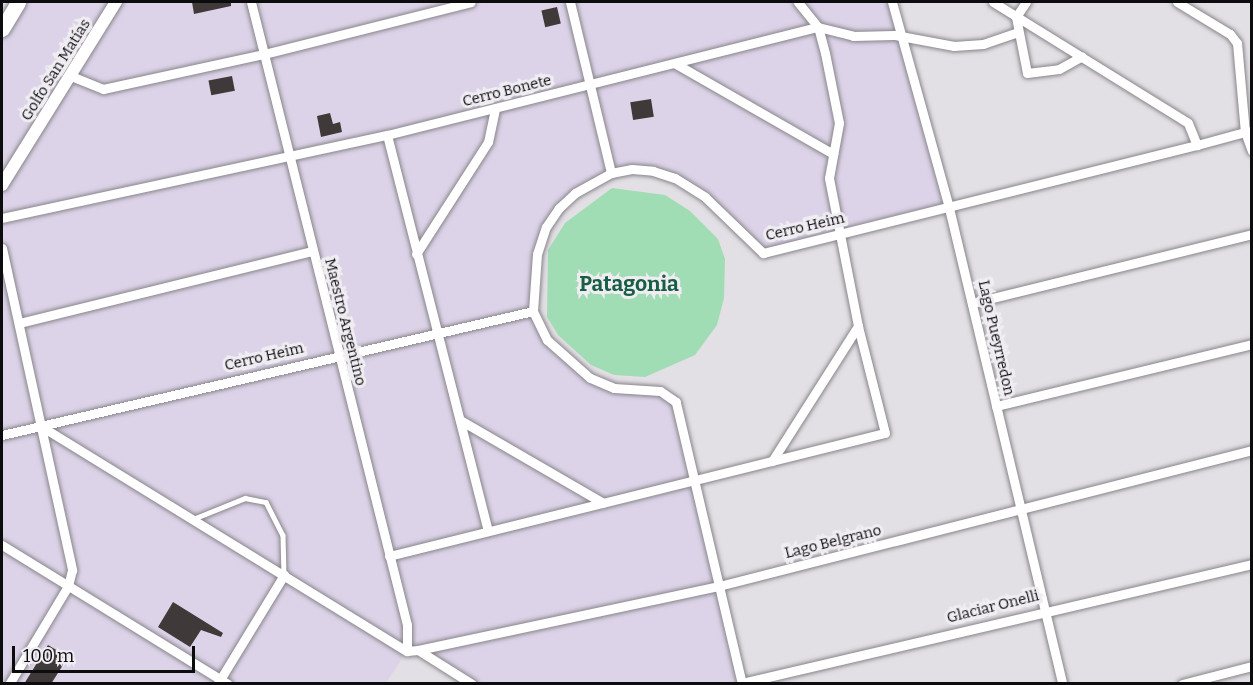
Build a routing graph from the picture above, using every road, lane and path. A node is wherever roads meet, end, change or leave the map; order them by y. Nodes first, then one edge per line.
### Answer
1 (18, 2) edge
2 (116, 2) edge
3 (251, 2) edge
4 (471, 2) edge
5 (570, 2) edge
6 (798, 2) edge
7 (892, 2) edge
8 (993, 2) edge
9 (1026, 2) edge
10 (1177, 2) edge
11 (1016, 16) junction
12 (3, 24) edge
13 (818, 27) junction
14 (1018, 32) junction
15 (903, 37) junction
16 (264, 54) junction
17 (1082, 56) junction
18 (676, 63) junction
19 (71, 76) junction
20 (590, 85) junction
21 (495, 110) junction
22 (1248, 132) edge
23 (387, 135) junction
24 (1197, 145) junction
25 (1251, 151) edge
26 (833, 154) junction
27 (289, 157) junction
28 (611, 173) junction
29 (2, 185) edge
30 (949, 208) junction
31 (2, 218) edge
32 (840, 234) junction
33 (1251, 234) edge
34 (2, 248) edge
35 (312, 251) junction
36 (416, 254) junction
37 (972, 303) junction
38 (533, 311) junction
39 (19, 323) junction
40 (858, 326) junction
41 (437, 333) junction
42 (1251, 344) edge
43 (338, 355) junction
44 (996, 406) junction
45 (460, 420) junction
46 (39, 425) junction
47 (2, 435) edge
48 (1251, 450) edge
49 (772, 461) junction
50 (695, 482) junction
51 (603, 503) junction
52 (1021, 509) junction
53 (192, 519) junction
54 (488, 530) junction
55 (2, 545) edge
56 (389, 556) junction
57 (1251, 564) edge
58 (284, 575) junction
59 (69, 586) junction
60 (720, 586) junction
61 (1045, 610) junction
62 (418, 650) junction
63 (407, 651) junction
64 (1251, 666) edge
65 (222, 682) edge
66 (742, 683) edge
67 (9, 684) edge
68 (472, 684) edge
69 (1062, 684) edge
70 (1182, 684) edge

1 - 12 highway
2 - 19 street, Golfo San Matías
3 - 16 street, Maestro Argentino
4 - 16 street
5 - 20 street
6 - 13 street
7 - 15 street, Lago Pueyrredon
8 - 11 street
9 - 11 street
10 - 22 street
11 - 14 street
11 - 17 street
13 - 15 street, Cerro Bonete
13 - 18 street, Cerro Bonete
13 - 26 street
14 - 15 street, Cerro Bonete
14 - 17 street
15 - 30 street, Lago Pueyrredon
16 - 19 street
16 - 27 street, Maestro Argentino
17 - 24 street
18 - 20 street, Cerro Bonete
18 - 26 street
19 - 29 street, Golfo San Matías
20 - 21 street, Cerro Bonete
20 - 28 street
21 - 23 street, Cerro Bonete
21 - 36 street
22 - 24 street, Cerro Heim
22 - 25 street
23 - 27 street, Cerro Bonete
23 - 36 street
24 - 30 street, Cerro Heim
26 - 32 street
27 - 31 street, Cerro Bonete
27 - 35 street, Maestro Argentino
28 - 32 street, Cerro Heim
28 - 38 street, Cerro Heim
30 - 32 street, Cerro Heim
30 - 37 street, Lago Pueyrredon
32 - 40 street
33 - 37 street
34 - 39 street
35 - 39 street
35 - 43 street, Maestro Argentino
36 - 41 street
37 - 44 street, Lago Pueyrredon
38 - 41 street, Cerro Heim
38 - 50 street, Cerro Heim
39 - 46 street
40 - 49 street
40 - 49 street
41 - 43 street, Cerro Heim
41 - 45 street
42 - 44 street
43 - 46 street, Cerro Heim
43 - 56 street, Maestro Argentino
44 - 52 street, Lago Pueyrredon
45 - 51 street
45 - 54 street
46 - 47 street, Cerro Heim
46 - 53 street
46 - 59 street
48 - 52 street, Lago Belgrano
49 - 50 street
50 - 51 street
50 - 60 street
51 - 54 street
52 - 60 street, Lago Belgrano
52 - 61 street, Lago Pueyrredon
53 - 58 street
53 - 58 lane
54 - 56 street
55 - 59 street
56 - 63 street, Maestro Argentino
57 - 61 street, Glaciar Onelli
58 - 63 street
58 - 65 street
59 - 65 street
59 - 67 street
60 - 62 street, Lago Belgrano
60 - 66 street
61 - 66 street, Glaciar Onelli
61 - 69 street, Lago Pueyrredon
62 - 63 street, Lago Belgrano
62 - 68 street
64 - 70 street

